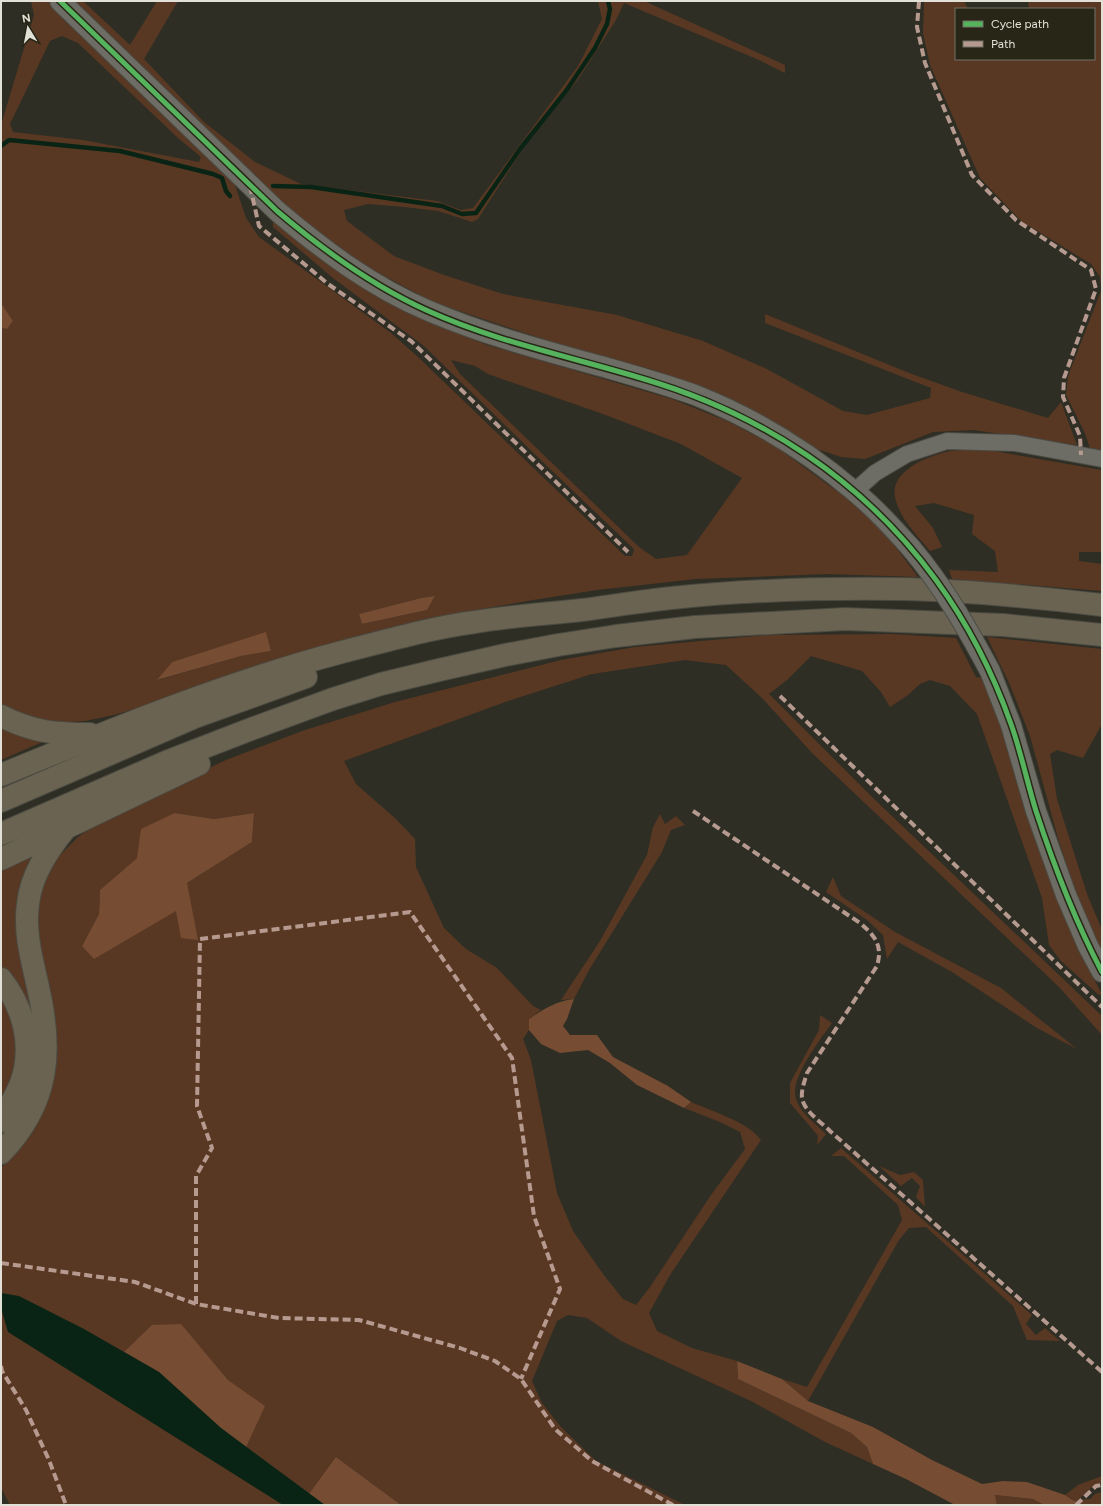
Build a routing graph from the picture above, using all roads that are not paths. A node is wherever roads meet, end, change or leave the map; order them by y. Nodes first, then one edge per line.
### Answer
1 (60, 1) edge
2 (1102, 459) edge
3 (855, 491) junction
4 (1102, 605) edge
5 (576, 610) junction
6 (1102, 636) edge
7 (333, 699) junction
8 (1, 716) edge
9 (101, 734) junction
10 (1, 775) edge
11 (1, 801) edge
12 (67, 827) junction
13 (1, 834) edge
14 (1, 859) edge
15 (1102, 972) edge
16 (1, 979) edge
17 (1, 1121) edge
18 (1, 1153) edge

1 - 3 street
2 - 3 street
3 - 15 street, bridge
4 - 5 highway
5 - 9 highway
5 - 11 highway
6 - 7 highway
7 - 12 highway
7 - 13 highway
8 - 9 highway
9 - 10 highway
12 - 14 highway
12 - 18 highway
16 - 17 highway

